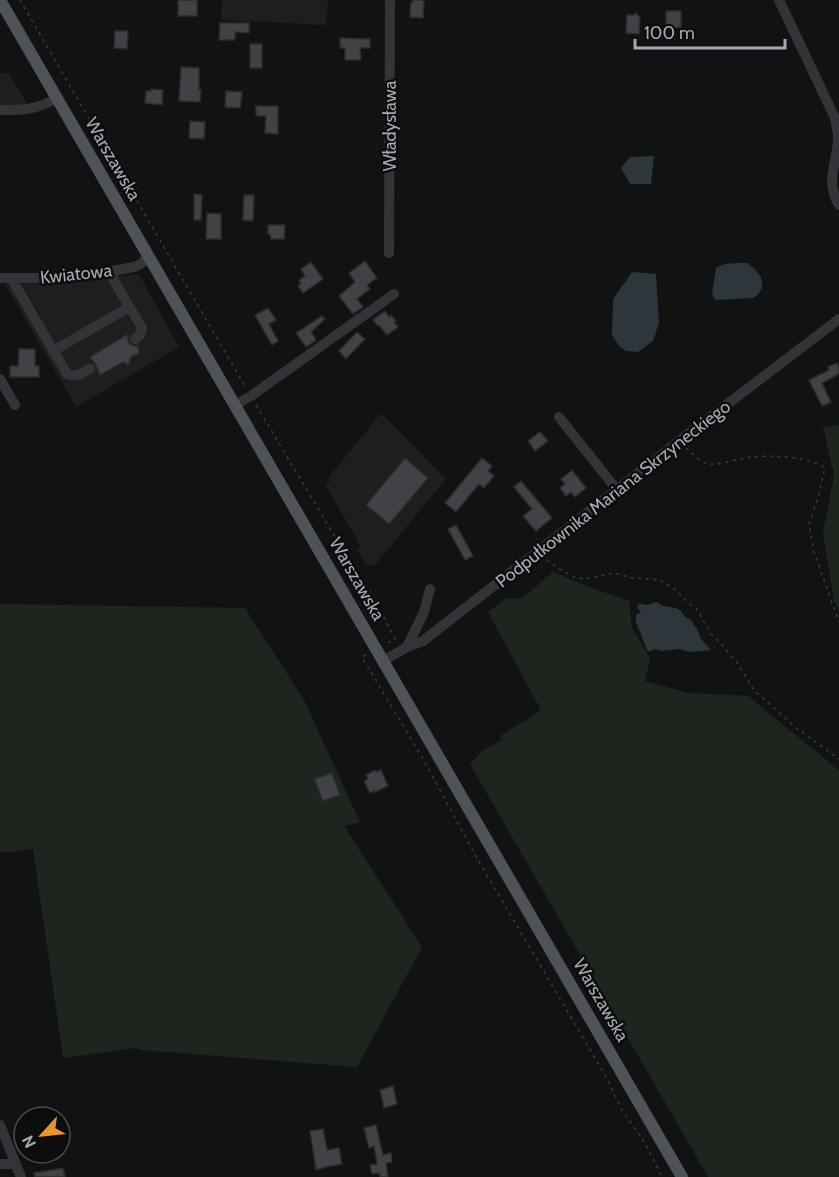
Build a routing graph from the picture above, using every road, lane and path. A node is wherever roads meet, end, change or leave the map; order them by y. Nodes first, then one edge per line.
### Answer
1 (0, 0) edge
2 (20, 0) edge
3 (390, 0) edge
4 (779, 0) edge
5 (57, 98) junction
6 (0, 110) edge
7 (839, 205) edge
8 (389, 253) dead end
9 (148, 256) junction
10 (112, 271) junction
11 (5, 278) edge
12 (394, 294) dead end
13 (129, 307) junction
14 (839, 319) edge
15 (135, 339) dead end
16 (53, 351) junction
17 (90, 369) dead end
18 (0, 379) edge
19 (251, 396) junction
20 (15, 405) dead end
21 (234, 405) junction
22 (559, 417) dead end
23 (679, 441) junction
24 (617, 490) junction
25 (538, 553) junction
26 (430, 589) dead end
27 (839, 622) edge
28 (384, 645) dead end
29 (407, 646) junction
30 (369, 653) dead end
31 (383, 661) junction
32 (839, 759) edge
33 (0, 1125) edge
34 (12, 1156) edge
35 (662, 1177) edge
36 (682, 1177) edge

1 - 5 main road, Warszawska
2 - 19 path
3 - 8 street, Władysława
4 - 7 street
5 - 6 street
5 - 9 main road, Warszawska
9 - 10 street, Kwiatowa
9 - 21 main road, Warszawska
10 - 11 street, Kwiatowa
10 - 13 street
11 - 16 street
12 - 19 street
13 - 15 street
13 - 16 street
14 - 23 street, Podpułkownika Mariana Skrzyneckiego
16 - 17 street
18 - 20 street
19 - 21 street
19 - 28 path
21 - 31 main road, Warszawska
22 - 24 street
23 - 24 street, Podpułkownika Mariana Skrzyneckiego
23 - 27 path
24 - 25 street, Podpułkownika Mariana Skrzyneckiego
25 - 29 street, Podpułkownika Mariana Skrzyneckiego
25 - 32 path
26 - 29 street
29 - 31 street, Podpułkownika Mariana Skrzyneckiego
30 - 35 path
31 - 36 main road, Warszawska
33 - 34 street

